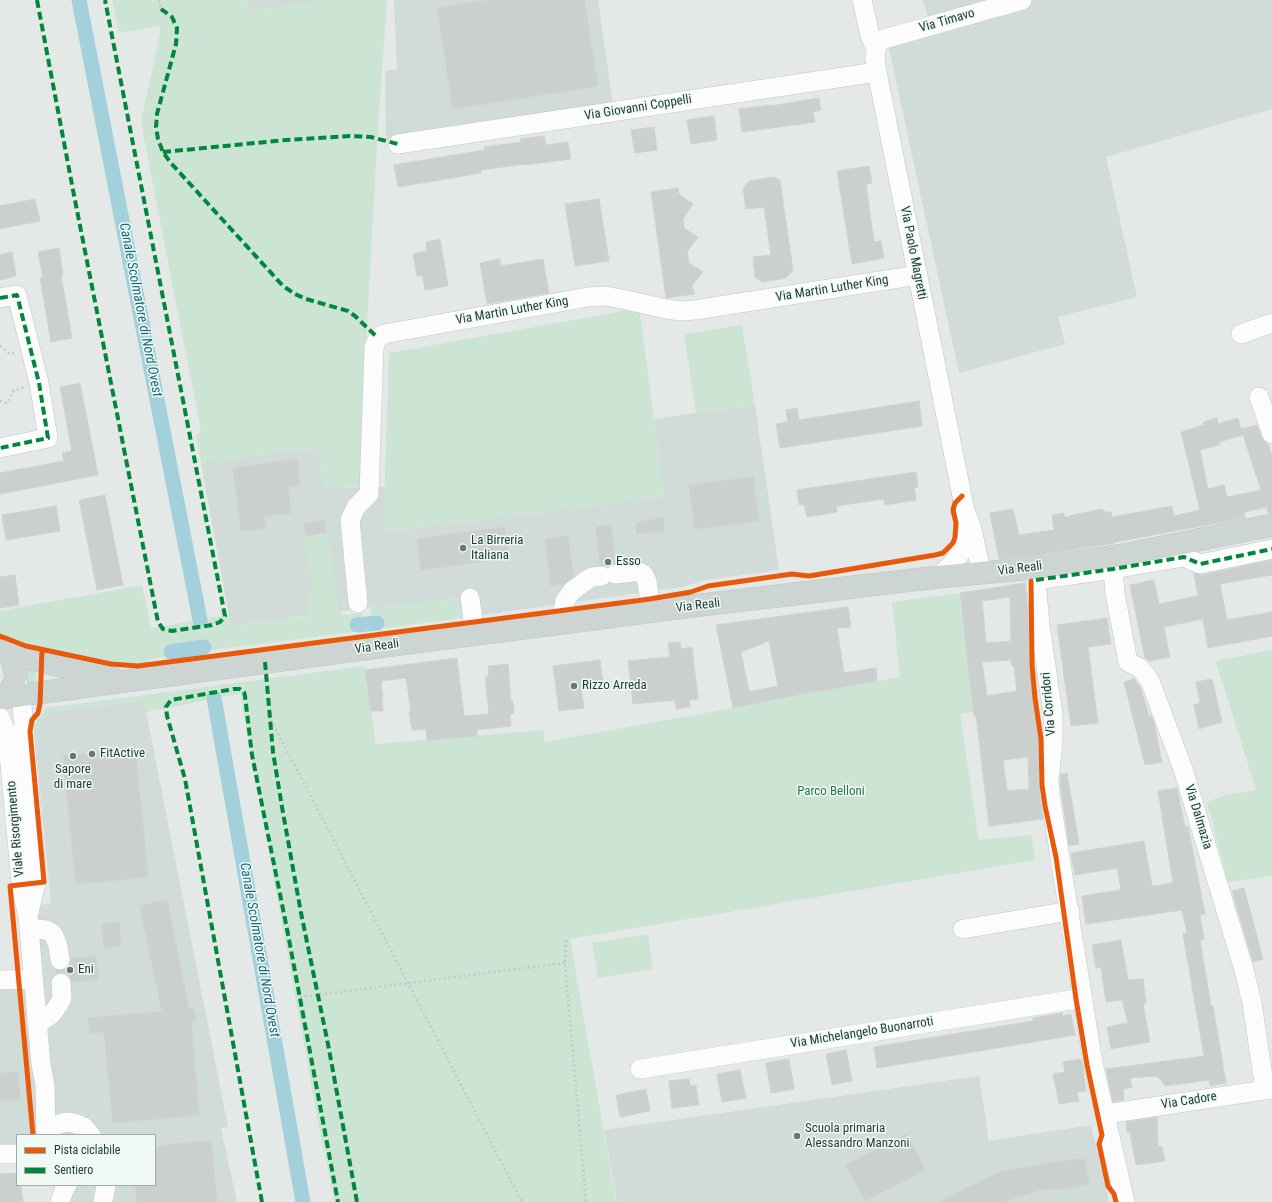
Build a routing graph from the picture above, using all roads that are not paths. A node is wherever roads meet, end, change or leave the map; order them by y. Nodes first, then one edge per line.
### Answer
1 (862, 0) edge
2 (1022, 0) edge
3 (876, 49) junction
4 (877, 72) junction
5 (398, 144) dead end
6 (918, 275) junction
7 (0, 298) edge
8 (1272, 323) edge
9 (1242, 334) dead end
10 (1259, 397) dead end
11 (1272, 434) edge
12 (0, 448) edge
13 (964, 507) junction
14 (1272, 525) edge
15 (1272, 549) edge
16 (1112, 563) junction
17 (982, 574) junction
18 (1036, 574) junction
19 (938, 577) junction
20 (470, 598) dead end
21 (358, 603) dead end
22 (651, 612) junction
23 (565, 623) junction
24 (474, 635) junction
25 (2, 649) edge
26 (124, 681) junction
27 (13, 698) edge
28 (1070, 910) junction
29 (28, 923) junction
30 (963, 929) dead end
31 (60, 960) dead end
32 (33, 978) junction
33 (0, 980) edge
34 (61, 983) dead end
35 (1084, 998) junction
36 (37, 1024) junction
37 (640, 1069) dead end
38 (45, 1085) junction
39 (1268, 1089) edge
40 (1106, 1114) junction
41 (69, 1122) junction
42 (46, 1134) edge
43 (47, 1134) edge
44 (90, 1134) edge
45 (0, 1154) edge
46 (16, 1154) edge
47 (52, 1186) edge
48 (66, 1186) edge
49 (56, 1202) edge
50 (60, 1202) edge
51 (1125, 1202) edge

1 - 3 street, Via Paolo Magretti
2 - 3 street, Via Timavo
3 - 4 street, Via Paolo Magretti
4 - 5 street, Via Giovanni Coppelli
4 - 6 street, Via Paolo Magretti
6 - 13 street, Via Paolo Magretti
6 - 21 street, Via Martin Luther King
7 - 12 street
8 - 9 street
10 - 11 street
13 - 17 street, Via Paolo Magretti
13 - 19 street, Via Paolo Magretti
14 - 16 main road, Via Reali
15 - 16 street
16 - 18 main road, Via Reali
16 - 39 street, Via Dalmazia
17 - 18 main road, Via Reali
17 - 19 main road, Via Reali
18 - 28 street, Via Corridori
19 - 22 main road, Via Reali
20 - 24 street
22 - 23 main road, Via Reali
22 - 23 street
23 - 24 main road, Via Reali
24 - 26 main road, Via Reali
25 - 26 main road, Via Reali
25 - 27 main road
26 - 27 main road, Via Reali
27 - 29 street, Viale Risorgimento
28 - 30 street
28 - 35 street, Via Corridori
29 - 31 street
29 - 32 street, Viale Risorgimento
32 - 33 street
32 - 36 street, Viale Risorgimento
34 - 36 street
35 - 37 street, Via Michelangelo Buonarroti
35 - 40 street, Via Corridori
36 - 38 street, Viale Risorgimento
38 - 41 street
38 - 42 street
39 - 40 street, Via Cadore
40 - 51 street, Via Corridori
41 - 43 street
41 - 44 street
45 - 46 street
47 - 49 street
48 - 50 street

